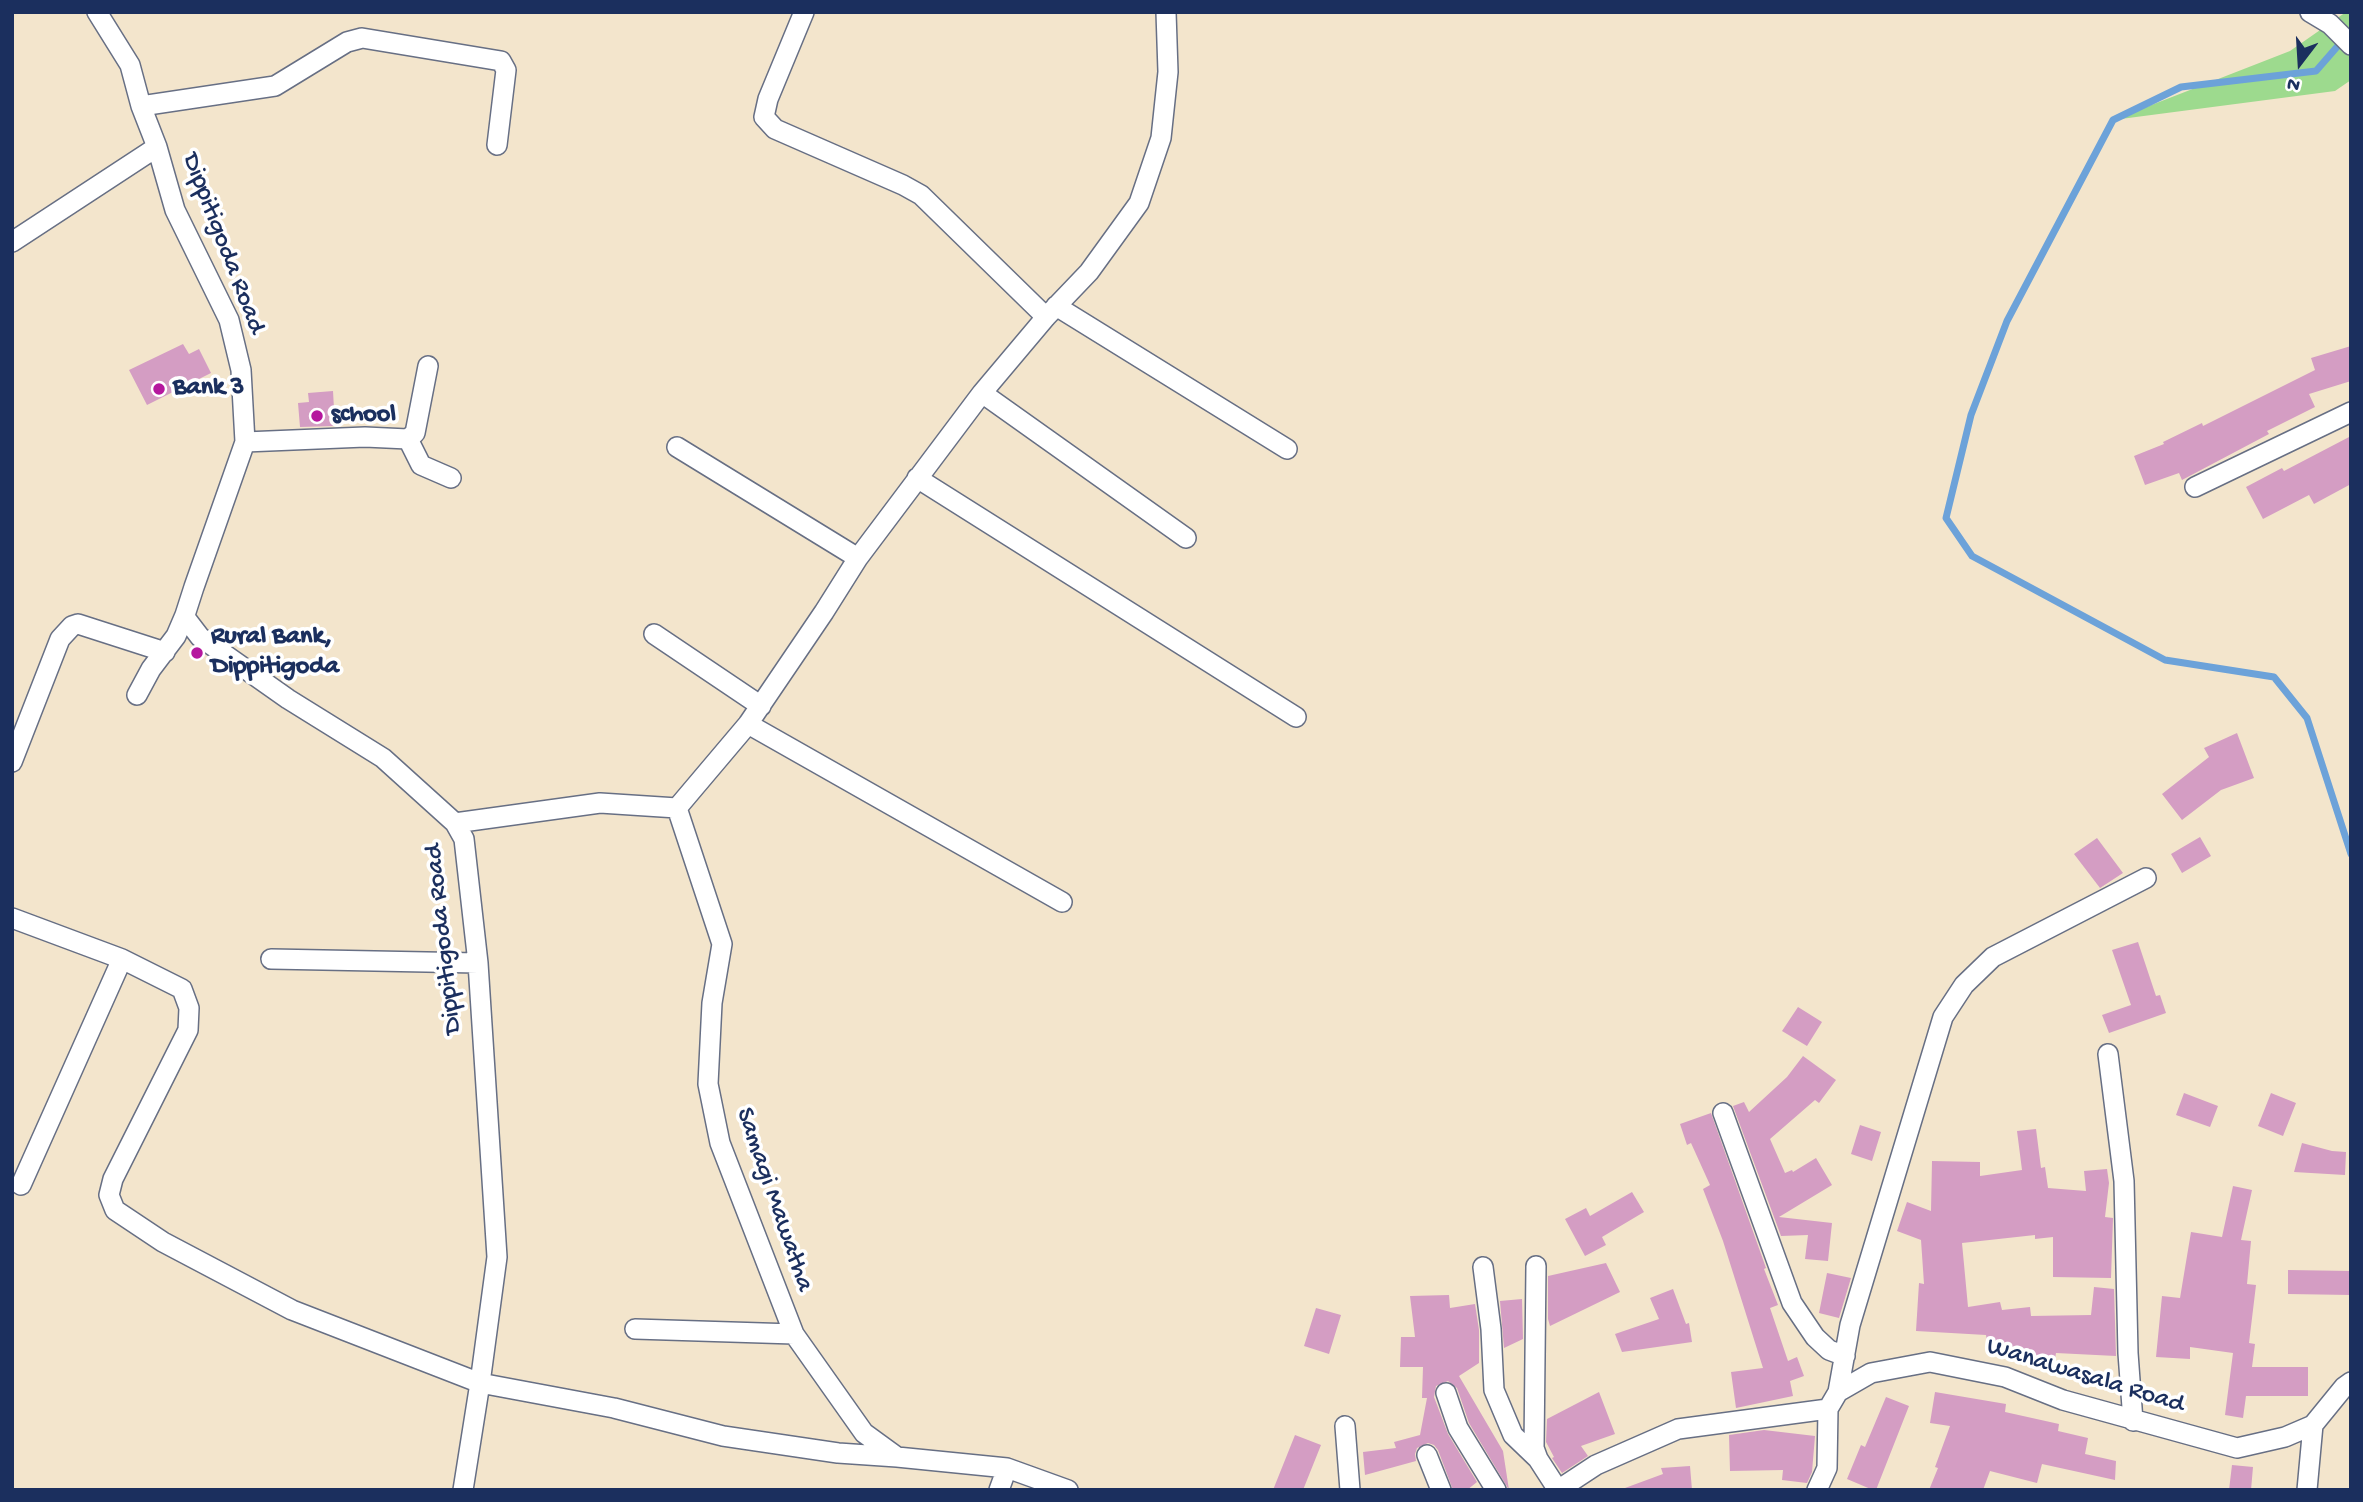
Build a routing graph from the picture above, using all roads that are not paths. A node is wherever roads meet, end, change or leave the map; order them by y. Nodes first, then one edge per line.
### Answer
1 (97, 12) edge
2 (804, 12) edge
3 (1166, 12) edge
4 (2310, 12) edge
5 (2351, 45) edge
6 (141, 106) junction
7 (497, 145) dead end
8 (157, 147) junction
9 (12, 242) edge
10 (1051, 312) junction
11 (428, 366) dead end
12 (982, 393) junction
13 (2351, 412) edge
14 (408, 439) junction
15 (245, 442) junction
16 (677, 447) dead end
17 (1287, 449) dead end
18 (451, 478) dead end
19 (917, 478) junction
20 (2195, 487) dead end
21 (1186, 538) dead end
22 (858, 558) junction
23 (185, 615) junction
24 (654, 634) dead end
25 (165, 652) junction
26 (137, 695) dead end
27 (761, 706) junction
28 (1296, 717) dead end
29 (748, 724) junction
30 (12, 762) edge
31 (677, 808) junction
32 (455, 823) junction
33 (2146, 878) dead end
34 (1062, 902) dead end
35 (12, 919) edge
36 (122, 959) junction
37 (271, 959) dead end
38 (478, 963) junction
39 (2108, 1054) dead end
40 (1723, 1113) dead end
41 (21, 1185) dead end
42 (1536, 1266) dead end
43 (1483, 1267) dead end
44 (635, 1329) dead end
45 (794, 1334) junction
46 (1845, 1356) junction
47 (2351, 1381) edge
48 (480, 1383) junction
49 (1839, 1392) junction
50 (1446, 1393) dead end
51 (1828, 1409) junction
52 (2133, 1421) junction
53 (2313, 1425) junction
54 (1345, 1426) dead end
55 (1427, 1455) dead end
56 (897, 1457) junction
57 (1538, 1459) junction
58 (1007, 1468) junction
59 (463, 1490) edge
60 (999, 1490) edge
61 (1068, 1490) edge
62 (1350, 1490) edge
63 (1441, 1490) edge
64 (1496, 1490) edge
65 (1558, 1490) edge
66 (1817, 1490) edge
67 (2307, 1490) edge

1 - 6 street, Dippitigoda Road
2 - 10 street
3 - 10 street
4 - 5 street
6 - 7 street
6 - 8 street, Dippitigoda Road
8 - 9 street
8 - 15 street, Dippitigoda Road
10 - 12 street
10 - 17 street
11 - 14 street
12 - 19 street
12 - 21 street
13 - 20 street
14 - 15 street
14 - 18 street
15 - 23 street, Dippitigoda Road
16 - 22 street
19 - 22 street
19 - 28 street
22 - 27 street
23 - 25 street
23 - 32 street, Dippitigoda Road
24 - 27 street
25 - 26 street
25 - 30 street
27 - 29 street
29 - 31 street
29 - 34 street
31 - 32 street
31 - 45 street, Samagi Mawatha
32 - 38 street, Dippitigoda Road
33 - 46 street
35 - 36 street
36 - 41 street
36 - 48 street
37 - 38 street
38 - 48 street, Dippitigoda Road
39 - 52 street
40 - 46 street
42 - 57 street
43 - 57 street
44 - 45 street
45 - 56 street, Samagi Mawatha
46 - 49 street
47 - 53 street, Wanawasala Road
48 - 56 street
48 - 59 street, Dippitigoda Road
49 - 51 street, Wanawasala Road
49 - 52 street, Wanawasala Road
50 - 64 street
51 - 65 street
51 - 66 street
52 - 53 street, Wanawasala Road
53 - 67 street
54 - 62 street
55 - 63 street
56 - 58 street
57 - 65 street
58 - 60 street
58 - 61 street

